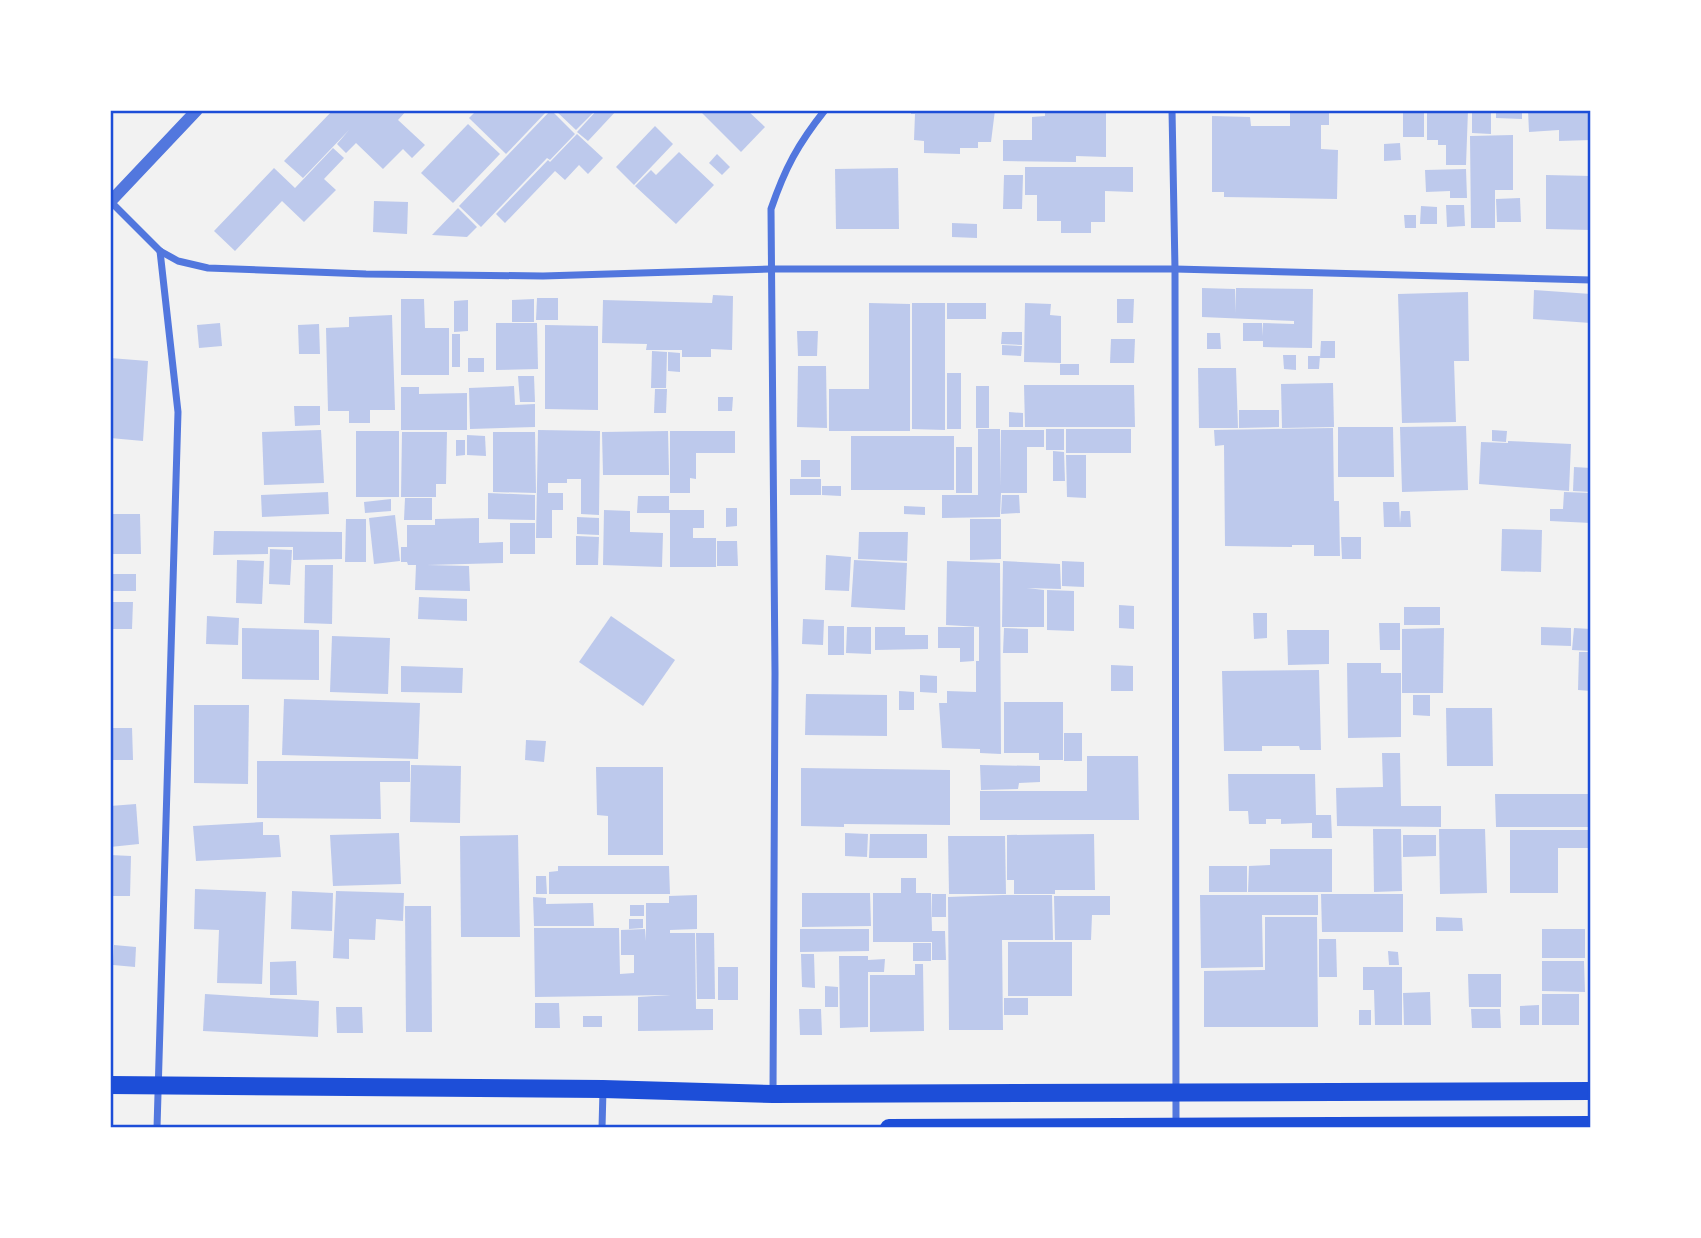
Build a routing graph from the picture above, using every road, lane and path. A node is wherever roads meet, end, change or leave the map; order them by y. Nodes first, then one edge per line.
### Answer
1 (197, 110) edge
2 (825, 110) edge
3 (1172, 110) edge
4 (110, 201) edge
5 (160, 251) junction
6 (771, 269) junction
7 (1175, 269) junction
8 (1591, 280) edge
9 (110, 1085) edge
10 (158, 1085) junction
11 (603, 1089) junction
12 (1591, 1091) edge
13 (773, 1094) junction
14 (1176, 1094) junction
15 (1591, 1125) edge
16 (1176, 1126) junction
17 (157, 1128) edge
18 (602, 1128) edge
19 (889, 1128) edge

1 - 4 street
2 - 6 street
3 - 7 street
4 - 5 street
5 - 6 street
5 - 10 street
6 - 7 street
6 - 13 street
7 - 8 street
7 - 14 street
9 - 10 main road
10 - 11 main road
10 - 17 street
11 - 13 main road
11 - 18 street
12 - 14 main road
13 - 14 main road
14 - 16 street
15 - 16 main road
16 - 19 main road

